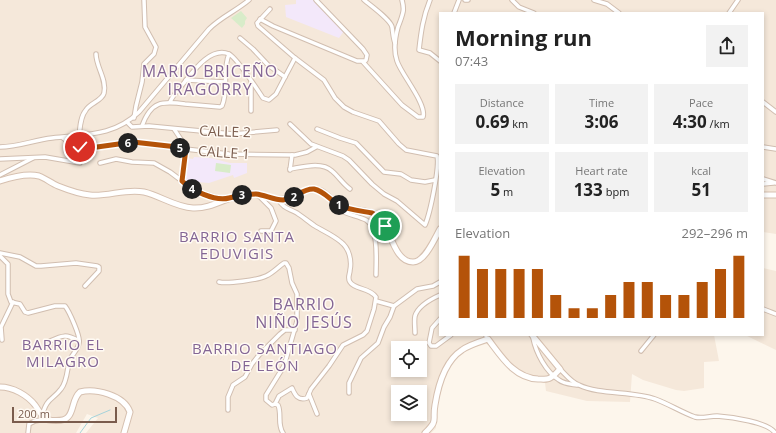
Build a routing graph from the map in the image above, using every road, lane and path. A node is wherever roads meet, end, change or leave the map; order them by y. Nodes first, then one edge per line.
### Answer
1 (144, 0) edge
2 (249, 0) edge
3 (316, 0) edge
4 (364, 0) edge
5 (402, 0) edge
6 (430, 0) edge
7 (459, 0) edge
8 (465, 0) edge
9 (468, 0) edge
10 (512, 0) edge
11 (594, 0) edge
12 (738, 0) edge
13 (270, 9) dead end
14 (454, 12) edge
15 (532, 12) edge
16 (618, 12) edge
17 (729, 12) edge
18 (260, 19) junction
19 (240, 38) dead end
20 (395, 44) junction
21 (96, 54) dead end
22 (230, 54) junction
23 (295, 58) junction
24 (439, 60) edge
25 (363, 62) junction
26 (285, 77) junction
27 (186, 80) junction
28 (251, 81) junction
29 (225, 82) junction
30 (170, 102) junction
31 (764, 104) edge
32 (252, 111) dead end
33 (776, 112) edge
34 (134, 118) junction
35 (127, 122) junction
36 (290, 124) dead end
37 (142, 126) junction
38 (174, 128) junction
39 (317, 129) dead end
40 (277, 130) dead end
41 (79, 137) junction
42 (63, 138) junction
43 (0, 147) edge
44 (316, 147) junction
45 (764, 147) edge
46 (186, 148) junction
47 (776, 149) edge
48 (292, 155) junction
49 (34, 157) junction
50 (0, 159) edge
51 (80, 163) dead end
52 (100, 163) dead end
53 (0, 175) edge
54 (764, 179) edge
55 (435, 180) junction
56 (0, 181) edge
57 (182, 181) junction
58 (776, 183) edge
59 (764, 184) edge
60 (350, 189) dead end
61 (257, 194) junction
62 (764, 195) edge
63 (776, 195) edge
64 (228, 199) junction
65 (278, 199) junction
66 (341, 206) junction
67 (261, 231) dead end
68 (439, 231) edge
69 (0, 253) edge
70 (0, 256) edge
71 (376, 275) dead end
72 (219, 282) dead end
73 (439, 283) edge
74 (85, 286) dead end
75 (439, 296) edge
76 (376, 301) junction
77 (13, 302) junction
78 (394, 306) junction
79 (764, 309) edge
80 (776, 314) edge
81 (439, 320) edge
82 (295, 330) junction
83 (415, 333) dead end
84 (450, 336) edge
85 (486, 336) edge
86 (532, 336) edge
87 (653, 336) edge
88 (2, 340) dead end
89 (50, 341) dead end
90 (79, 341) junction
91 (642, 351) dead end
92 (560, 369) junction
93 (553, 376) junction
94 (0, 386) edge
95 (580, 386) junction
96 (349, 392) dead end
97 (309, 393) junction
98 (275, 404) junction
99 (228, 410) dead end
100 (317, 414) dead end
101 (44, 417) junction
102 (28, 433) edge
103 (124, 433) edge
104 (283, 433) edge
105 (425, 433) edge
106 (776, 433) edge

1 - 34 street
2 - 34 street
3 - 25 street
4 - 20 street
5 - 20 street
6 - 24 street
7 - 14 street
8 - 9 street
10 - 15 street
11 - 16 street
12 - 17 street
13 - 18 street
18 - 23 street
18 - 25 street
19 - 26 street
20 - 25 street
21 - 41 street
22 - 27 street
22 - 28 street
22 - 29 street
23 - 26 street
23 - 55 street
26 - 28 street
27 - 29 street
27 - 30 street
28 - 32 street
29 - 30 street
30 - 37 street
31 - 33 street
34 - 35 street
35 - 37 street, CALLE 2
35 - 41 street
36 - 44 street
37 - 38 street, CALLE 2
38 - 40 street, CALLE 2
38 - 46 street
39 - 55 street
41 - 42 street
42 - 43 street
42 - 46 street, CALLE 1
44 - 48 street, CALLE 1
44 - 55 street
45 - 47 street
46 - 48 street, CALLE 1
46 - 57 street
48 - 60 street
49 - 50 street
49 - 51 street
49 - 53 street
52 - 57 street
54 - 58 street
56 - 64 main road
57 - 64 street
58 - 59 street
61 - 64 main road
61 - 65 main road
61 - 67 street
62 - 63 main road
65 - 66 main road
65 - 76 street
66 - 68 main road
66 - 71 street
69 - 74 street
70 - 77 street
72 - 82 street
73 - 78 street
75 - 83 street
76 - 78 street
76 - 97 street
77 - 88 street
77 - 90 street
78 - 96 street
79 - 80 street
81 - 84 street
82 - 98 street
82 - 99 street
85 - 93 main road
85 - 105 main road
86 - 92 main road
86 - 93 street
87 - 91 street
89 - 90 street
90 - 101 street
92 - 93 main road
92 - 95 street
93 - 95 street
94 - 101 main road
95 - 106 street
97 - 98 street
97 - 100 street
98 - 104 street
101 - 102 street
101 - 103 main road

